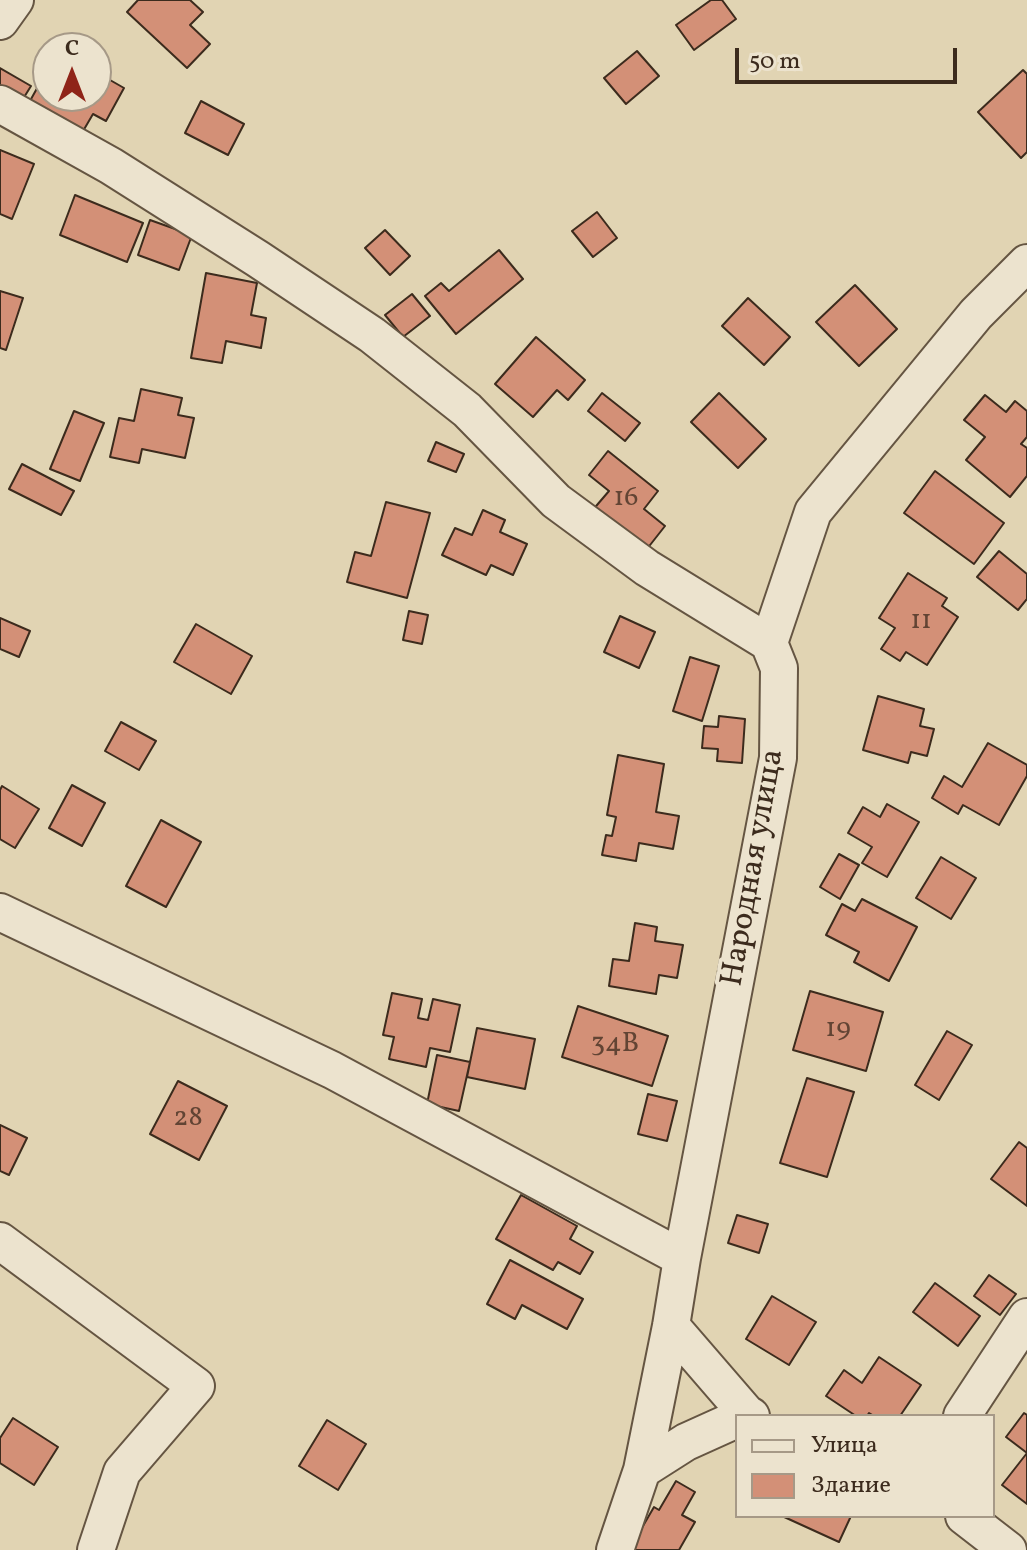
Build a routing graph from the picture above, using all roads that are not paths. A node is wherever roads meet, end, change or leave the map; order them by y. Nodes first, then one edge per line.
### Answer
1 (15, 0) edge
2 (0, 21) edge
3 (0, 104) edge
4 (1027, 263) edge
5 (769, 643) junction
6 (0, 912) edge
7 (0, 1241) edge
8 (682, 1258) junction
9 (1027, 1317) edge
10 (671, 1326) junction
11 (743, 1414) edge
12 (963, 1414) edge
13 (735, 1420) edge
14 (642, 1470) junction
15 (967, 1518) edge
16 (96, 1550) edge
17 (615, 1550) edge
18 (1008, 1550) edge

1 - 2 street
3 - 5 street
4 - 5 street
5 - 8 street, Народная улица
6 - 8 street
7 - 16 street
8 - 10 street, Народная улица
9 - 12 street
10 - 11 street
10 - 14 street, Народная улица
13 - 14 street
14 - 17 street, Народная улица
15 - 18 street

